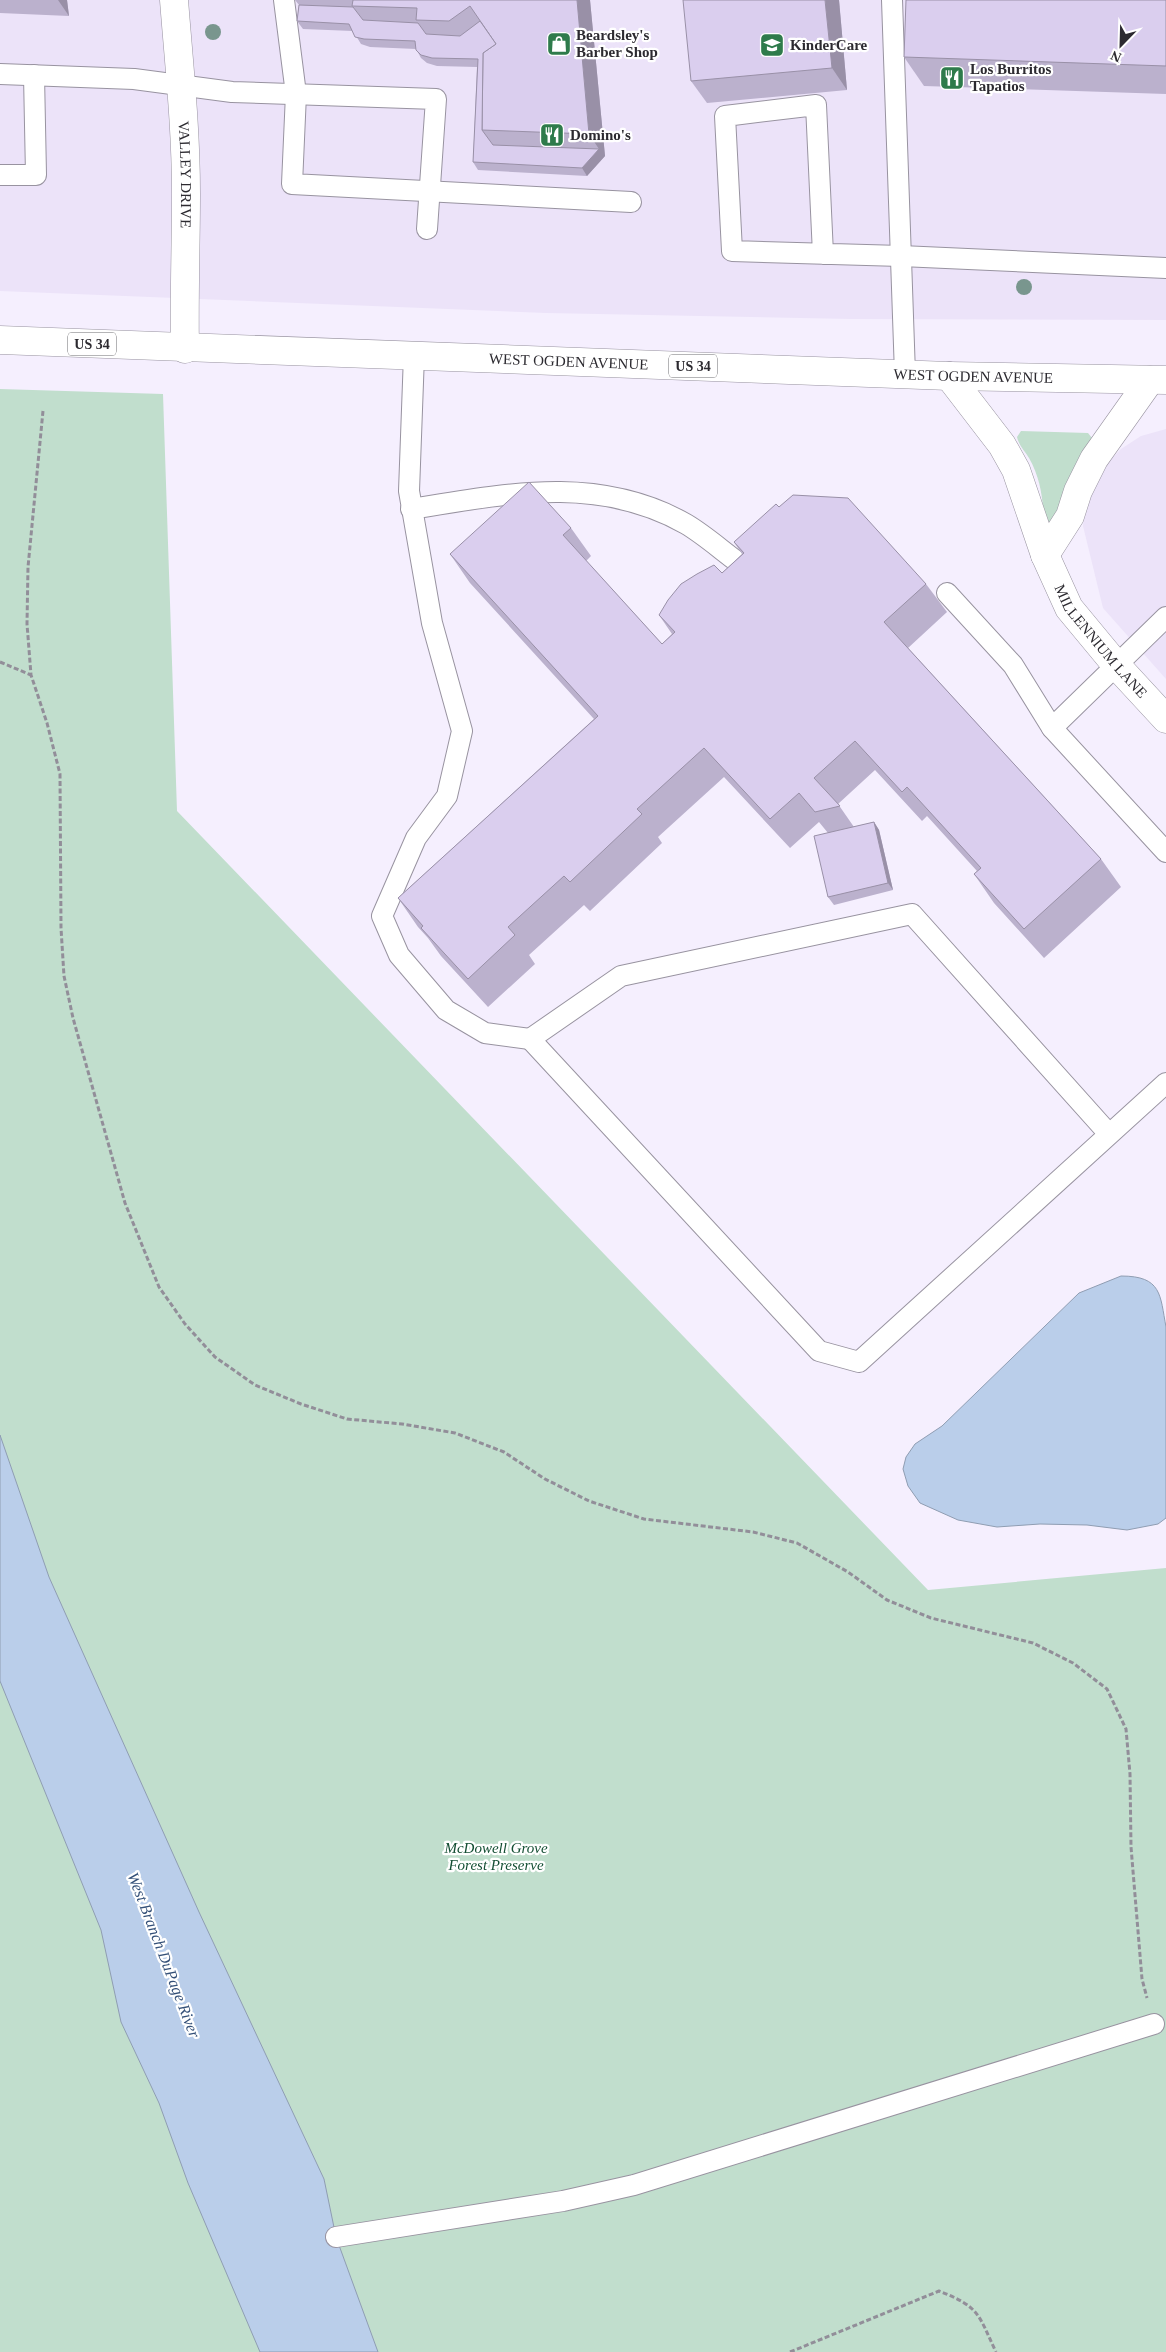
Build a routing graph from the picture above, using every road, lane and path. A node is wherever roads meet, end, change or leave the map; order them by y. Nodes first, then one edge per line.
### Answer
1 (174, 0) edge
2 (284, 0) edge
3 (892, 0) edge
4 (0, 74) edge
5 (34, 75) junction
6 (181, 86) junction
7 (296, 94) junction
8 (0, 175) edge
9 (431, 191) junction
10 (631, 202) dead end
11 (427, 229) dead end
12 (823, 254) junction
13 (901, 256) junction
14 (1166, 268) edge
15 (0, 340) edge
16 (185, 348) junction
17 (414, 355) junction
18 (905, 374) junction
19 (949, 376) junction
20 (1158, 380) edge
21 (42, 411) dead end
22 (411, 509) junction
23 (1045, 554) junction
24 (735, 560) edge
25 (947, 593) dead end
26 (1166, 617) edge
27 (0, 662) edge
28 (1117, 666) junction
29 (31, 675) junction
30 (1166, 719) edge
31 (1052, 728) junction
32 (1166, 852) edge
33 (530, 1039) junction
34 (1166, 1083) edge
35 (1109, 1134) junction
36 (1154, 2024) joint
37 (336, 2237) dead end
38 (790, 2352) edge
39 (996, 2352) edge

1 - 6 main road, VALLEY DRIVE
2 - 7 lane
3 - 13 lane
4 - 5 lane
5 - 6 lane
5 - 8 lane
6 - 7 lane
6 - 16 main road, VALLEY DRIVE
7 - 9 lane
7 - 9 lane
9 - 10 lane
9 - 11 lane
12 - 12 lane
12 - 13 lane
13 - 14 lane
13 - 18 lane
15 - 16 main road, WEST OGDEN AVENUE / US 34
16 - 17 main road, WEST OGDEN AVENUE / US 34
17 - 18 main road, WEST OGDEN AVENUE / US 34
17 - 22 lane
18 - 19 main road, WEST OGDEN AVENUE / US 34
19 - 20 main road, WEST OGDEN AVENUE / US 34
19 - 23 main road, MILLENNIUM LANE
20 - 23 main road
21 - 29 path
22 - 24 lane
22 - 33 lane
23 - 28 main road, MILLENNIUM LANE
25 - 31 lane
26 - 28 lane
27 - 29 path
28 - 30 main road, MILLENNIUM LANE
28 - 31 lane
29 - 36 path
31 - 32 lane
33 - 35 lane
33 - 35 lane
34 - 35 lane
36 - 37 lane
38 - 39 path

